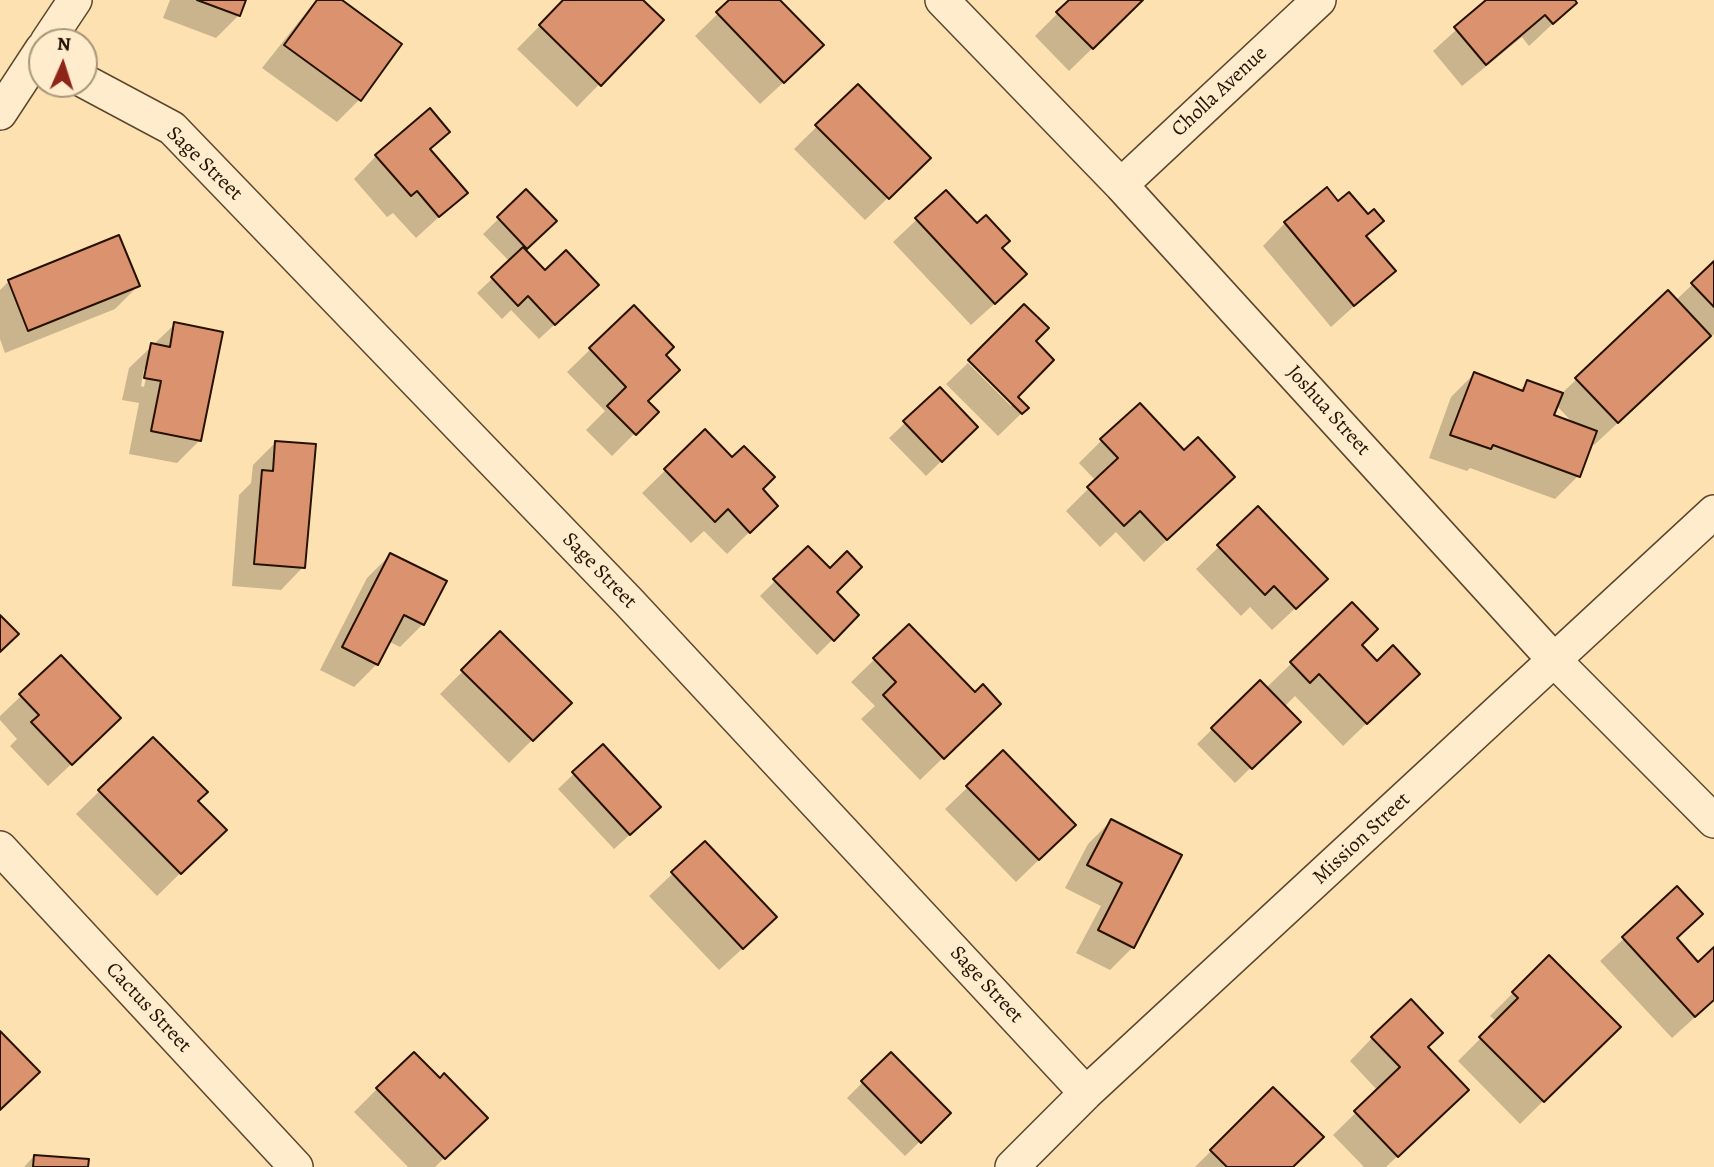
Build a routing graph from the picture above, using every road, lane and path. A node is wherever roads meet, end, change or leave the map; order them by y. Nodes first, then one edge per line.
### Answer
1 (75, 0) edge
2 (942, 0) edge
3 (1320, 0) edge
4 (57, 28) edge
5 (28, 72) edge
6 (98, 88) edge
7 (0, 113) edge
8 (1121, 185) junction
9 (1714, 512) edge
10 (1556, 662) junction
11 (1714, 821) edge
12 (0, 848) edge
13 (1086, 1093) junction
14 (296, 1167) edge
15 (1012, 1167) edge

1 - 4 street
2 - 8 street, Joshua Street
3 - 8 street, Cholla Avenue
5 - 7 street
6 - 13 street, Sage Street
8 - 10 street, Joshua Street
9 - 10 street, Mission Street
10 - 11 street, Joshua Street
10 - 13 street, Mission Street
12 - 14 street, Cactus Street
13 - 15 street, Mission Street

